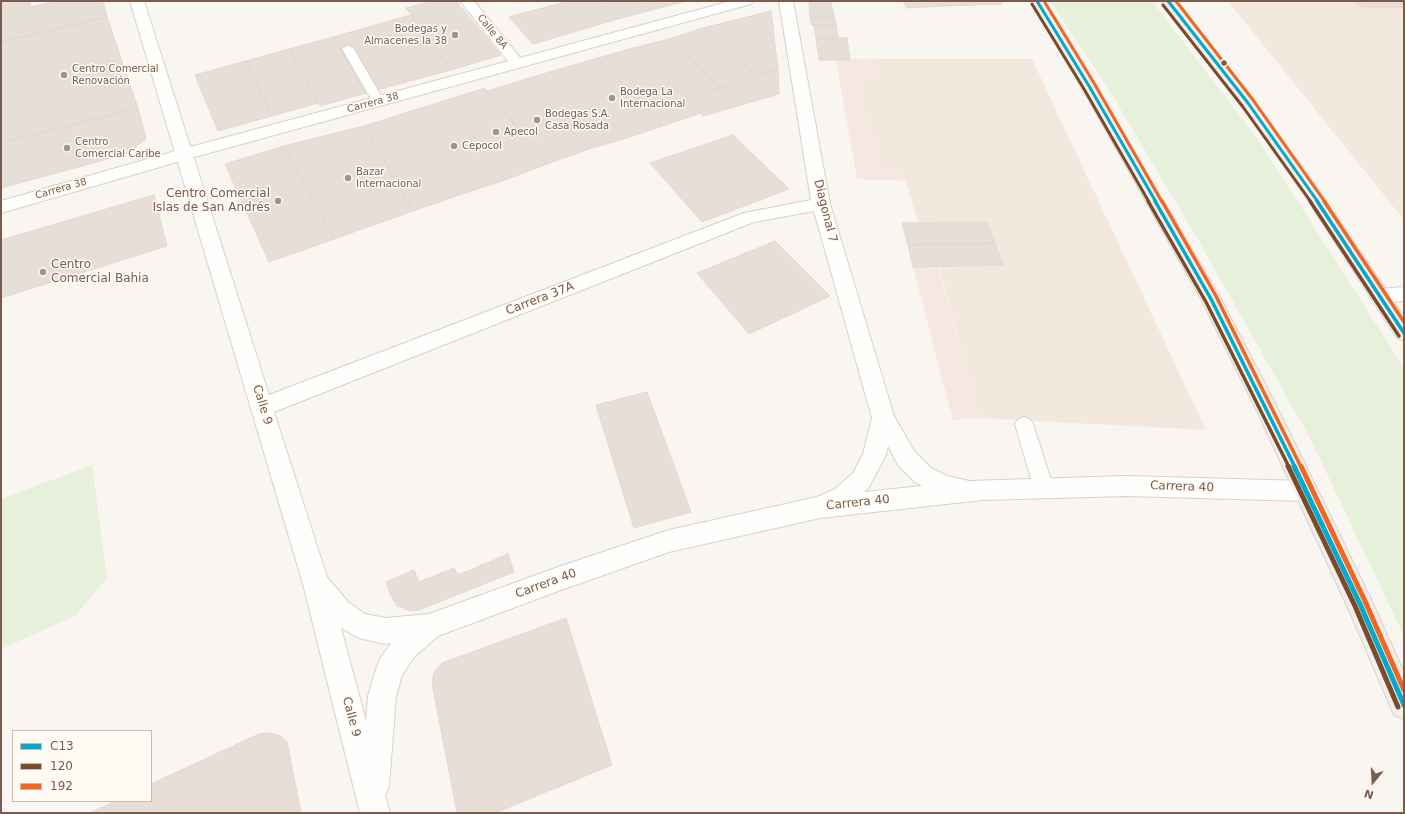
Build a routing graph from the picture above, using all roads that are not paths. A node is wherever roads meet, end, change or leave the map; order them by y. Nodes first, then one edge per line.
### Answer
1 (137, 1) edge
2 (467, 1) edge
3 (746, 1) edge
4 (786, 1) edge
5 (1036, 1) edge
6 (1168, 1) edge
7 (348, 49) dead end
8 (517, 63) junction
9 (378, 101) junction
10 (184, 154) junction
11 (821, 204) junction
12 (1, 207) edge
13 (1404, 294) edge
14 (1380, 296) junction
15 (1404, 333) edge
16 (262, 407) junction
17 (882, 418) junction
18 (1024, 424) dead end
19 (1044, 489) junction
20 (982, 490) junction
21 (1306, 491) junction
22 (820, 507) junction
23 (316, 584) junction
24 (429, 627) junction
25 (1404, 705) edge
26 (374, 807) edge

1 - 10 street, Calle 9
2 - 8 street, Calle 8A
3 - 8 street, Carrera 38
4 - 11 street, Diagonal 7
5 - 21 main road
6 - 14 main road
7 - 9 lane
8 - 9 street, Carrera 38
9 - 10 street, Carrera 38
10 - 12 street, Carrera 38
10 - 16 street, Calle 9
11 - 16 street, Carrera 37A
11 - 17 street, Diagonal 7
13 - 14 street
14 - 15 main road
16 - 23 street, Calle 9
17 - 20 street, Diagonal 7
17 - 22 street, Diagonal 7
18 - 19 lane
19 - 20 street, Carrera 40
19 - 21 street, Carrera 40
20 - 22 street, Carrera 40
21 - 25 main road
22 - 24 street, Carrera 40
23 - 24 street, Carrera 40
23 - 26 street, Calle 9
24 - 26 street, Carrera 40

